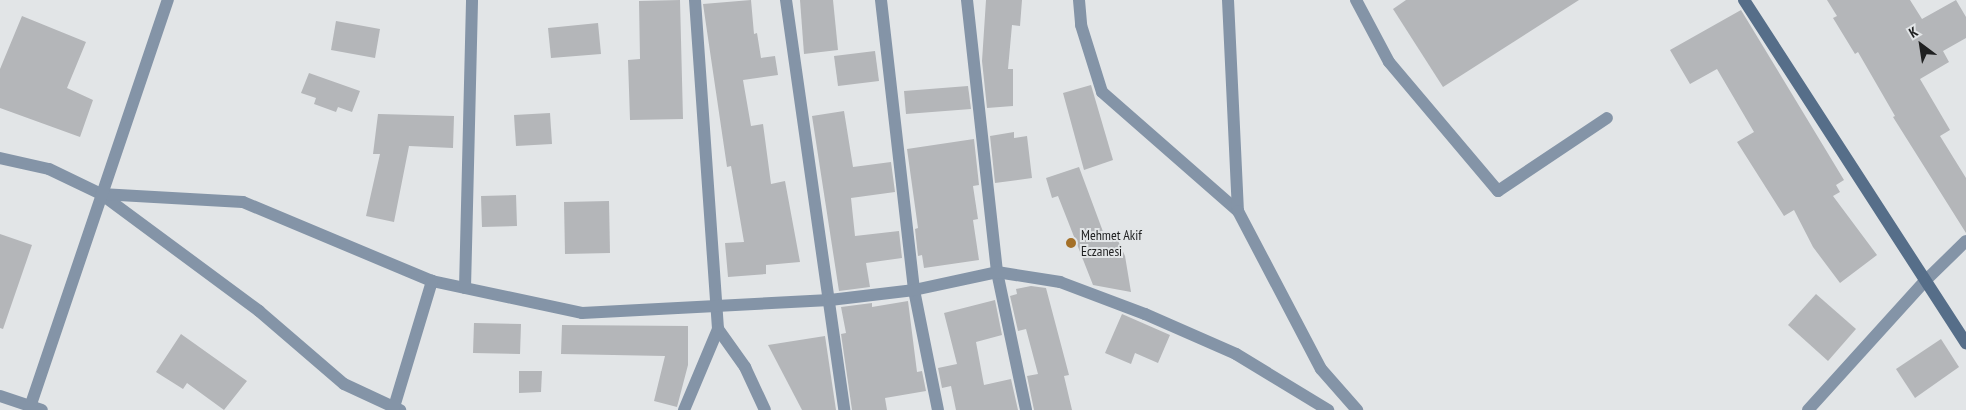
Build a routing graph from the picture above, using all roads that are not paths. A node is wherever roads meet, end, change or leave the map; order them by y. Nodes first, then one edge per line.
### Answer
1 (168, 0) edge
2 (472, 0) edge
3 (695, 0) edge
4 (786, 0) edge
5 (881, 0) edge
6 (967, 0) edge
7 (1079, 0) edge
8 (1228, 0) edge
9 (1356, 0) edge
10 (1744, 0) edge
11 (1607, 118) dead end
12 (0, 158) edge
13 (102, 194) junction
14 (1238, 211) junction
15 (1966, 241) edge
16 (997, 272) junction
17 (1926, 280) junction
18 (432, 282) junction
19 (465, 288) junction
20 (914, 290) junction
21 (830, 300) junction
22 (715, 304) junction
23 (718, 329) junction
24 (1966, 343) edge
25 (0, 396) edge
26 (34, 409) edge
27 (397, 409) edge
28 (684, 410) edge
29 (765, 410) edge
30 (844, 410) edge
31 (938, 410) edge
32 (1026, 410) edge
33 (1328, 410) edge
34 (1357, 410) edge
35 (1808, 410) edge

1 - 13 street
2 - 19 street
3 - 22 street
4 - 21 street
5 - 20 street
6 - 16 street
7 - 14 street
8 - 14 street
9 - 11 street
10 - 17 street
12 - 13 street
13 - 18 street
13 - 26 street
13 - 27 street
14 - 34 street
15 - 17 street
16 - 20 street
16 - 32 street
16 - 33 street
17 - 24 street
17 - 35 street
18 - 19 street
18 - 27 street
19 - 22 street
20 - 21 street
20 - 31 street
21 - 22 street
21 - 30 street
22 - 23 street
23 - 28 street
23 - 29 street
25 - 26 street

